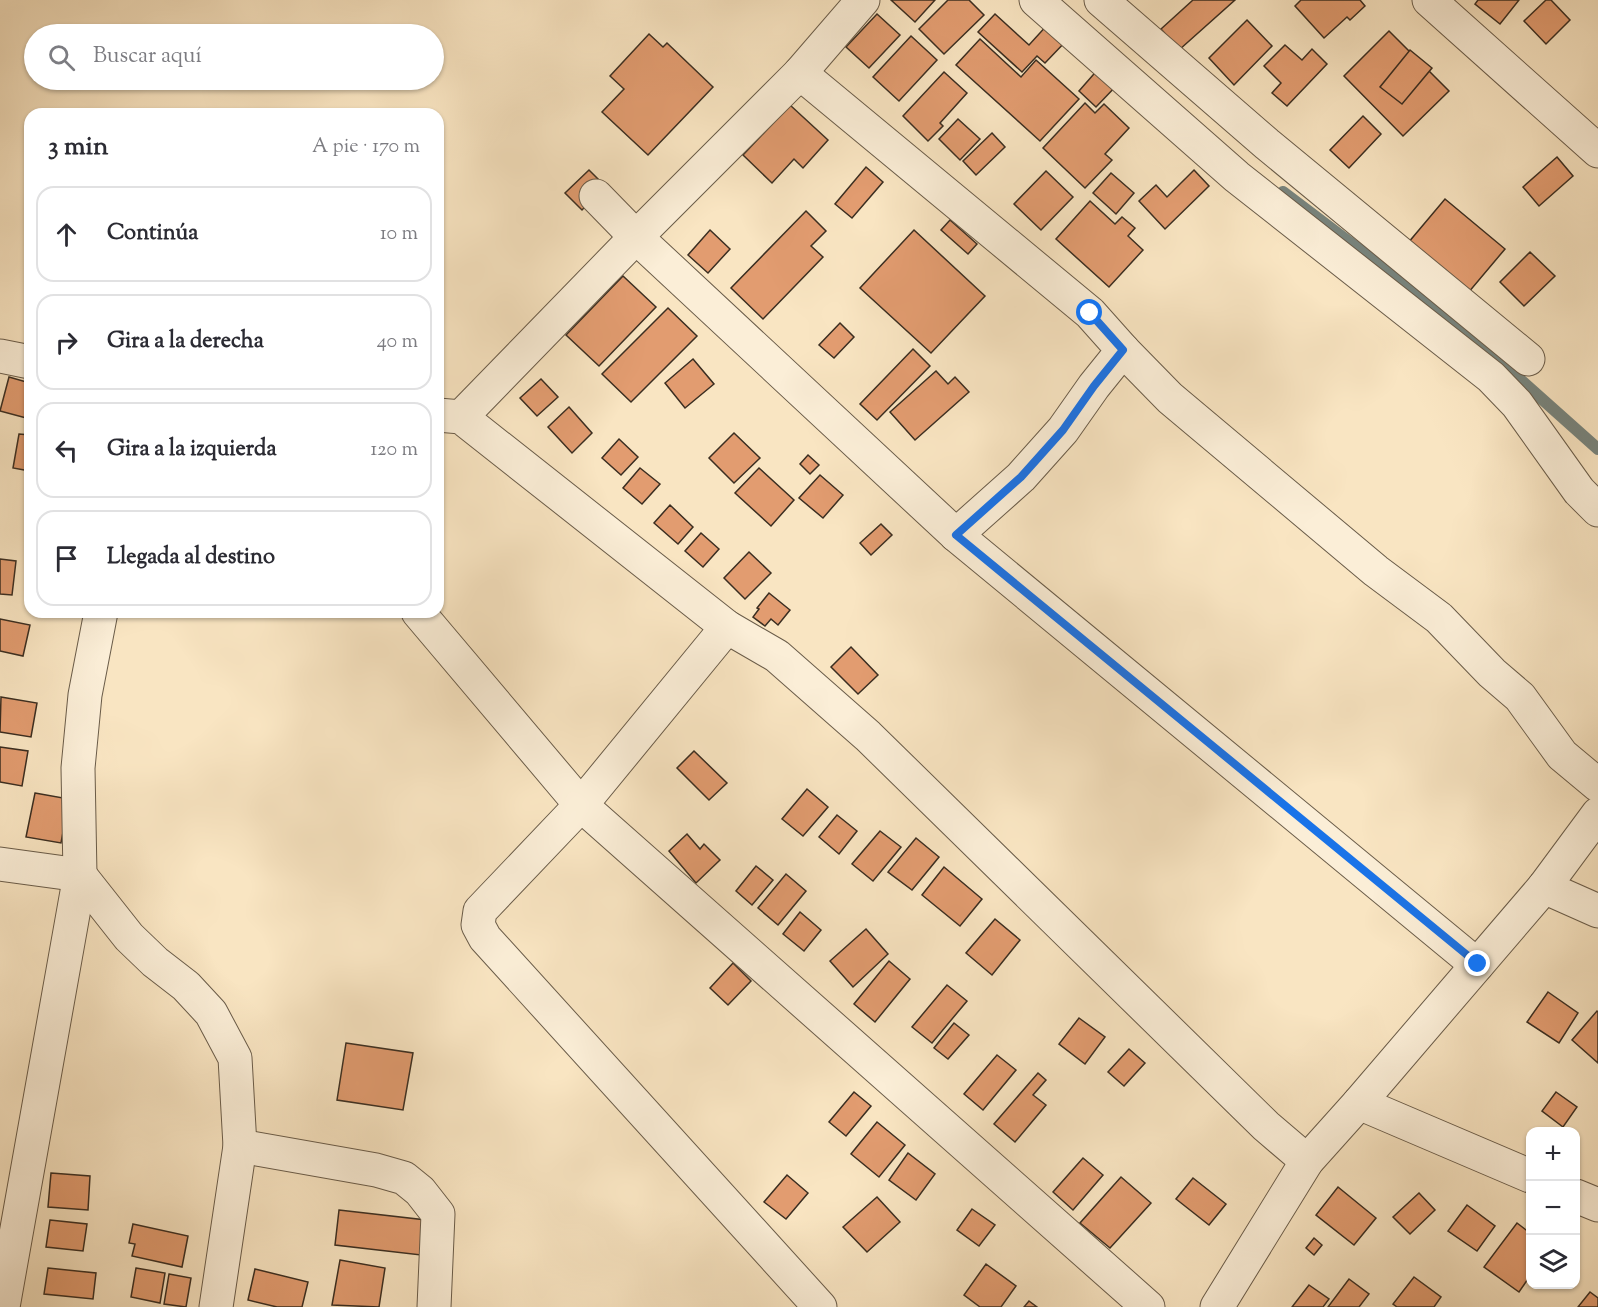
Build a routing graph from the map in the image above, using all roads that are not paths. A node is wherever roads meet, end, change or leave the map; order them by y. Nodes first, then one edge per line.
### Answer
1 (863, 0) edge
2 (1036, 0) edge
3 (1101, 0) edge
4 (1429, 0) edge
5 (800, 73) junction
6 (1598, 151) edge
7 (596, 196) dead end
8 (636, 237) junction
9 (1123, 350) junction
10 (0, 356) edge
11 (1528, 359) dead end
12 (24, 361) edge
13 (450, 416) edge
14 (1598, 510) edge
15 (956, 535) junction
16 (100, 618) edge
17 (423, 618) edge
18 (727, 627) junction
19 (1598, 784) edge
20 (581, 805) junction
21 (1598, 814) edge
22 (0, 864) edge
23 (80, 875) junction
24 (1544, 887) junction
25 (1598, 911) edge
26 (1478, 964) junction
27 (1359, 1103) junction
28 (240, 1146) junction
29 (1307, 1161) junction
30 (1526, 1174) edge
31 (1580, 1198) edge
32 (1598, 1205) edge
33 (3, 1307) edge
34 (216, 1307) edge
35 (434, 1307) edge
36 (820, 1307) edge
37 (1148, 1307) edge
38 (1218, 1307) edge

1 - 5 street
2 - 14 street
3 - 11 street
4 - 6 street
5 - 8 street
5 - 9 street
7 - 8 street
8 - 13 street
8 - 15 street
9 - 15 street
9 - 19 street
10 - 12 street
13 - 18 street
15 - 26 street
16 - 23 street
17 - 20 street
18 - 20 street
18 - 29 street
20 - 36 street
20 - 37 street
21 - 24 street
22 - 23 street
23 - 28 street
23 - 33 street
24 - 25 street
24 - 26 street
26 - 27 street
27 - 29 street
27 - 30 street
28 - 34 street
28 - 35 street
29 - 38 street
31 - 32 street

